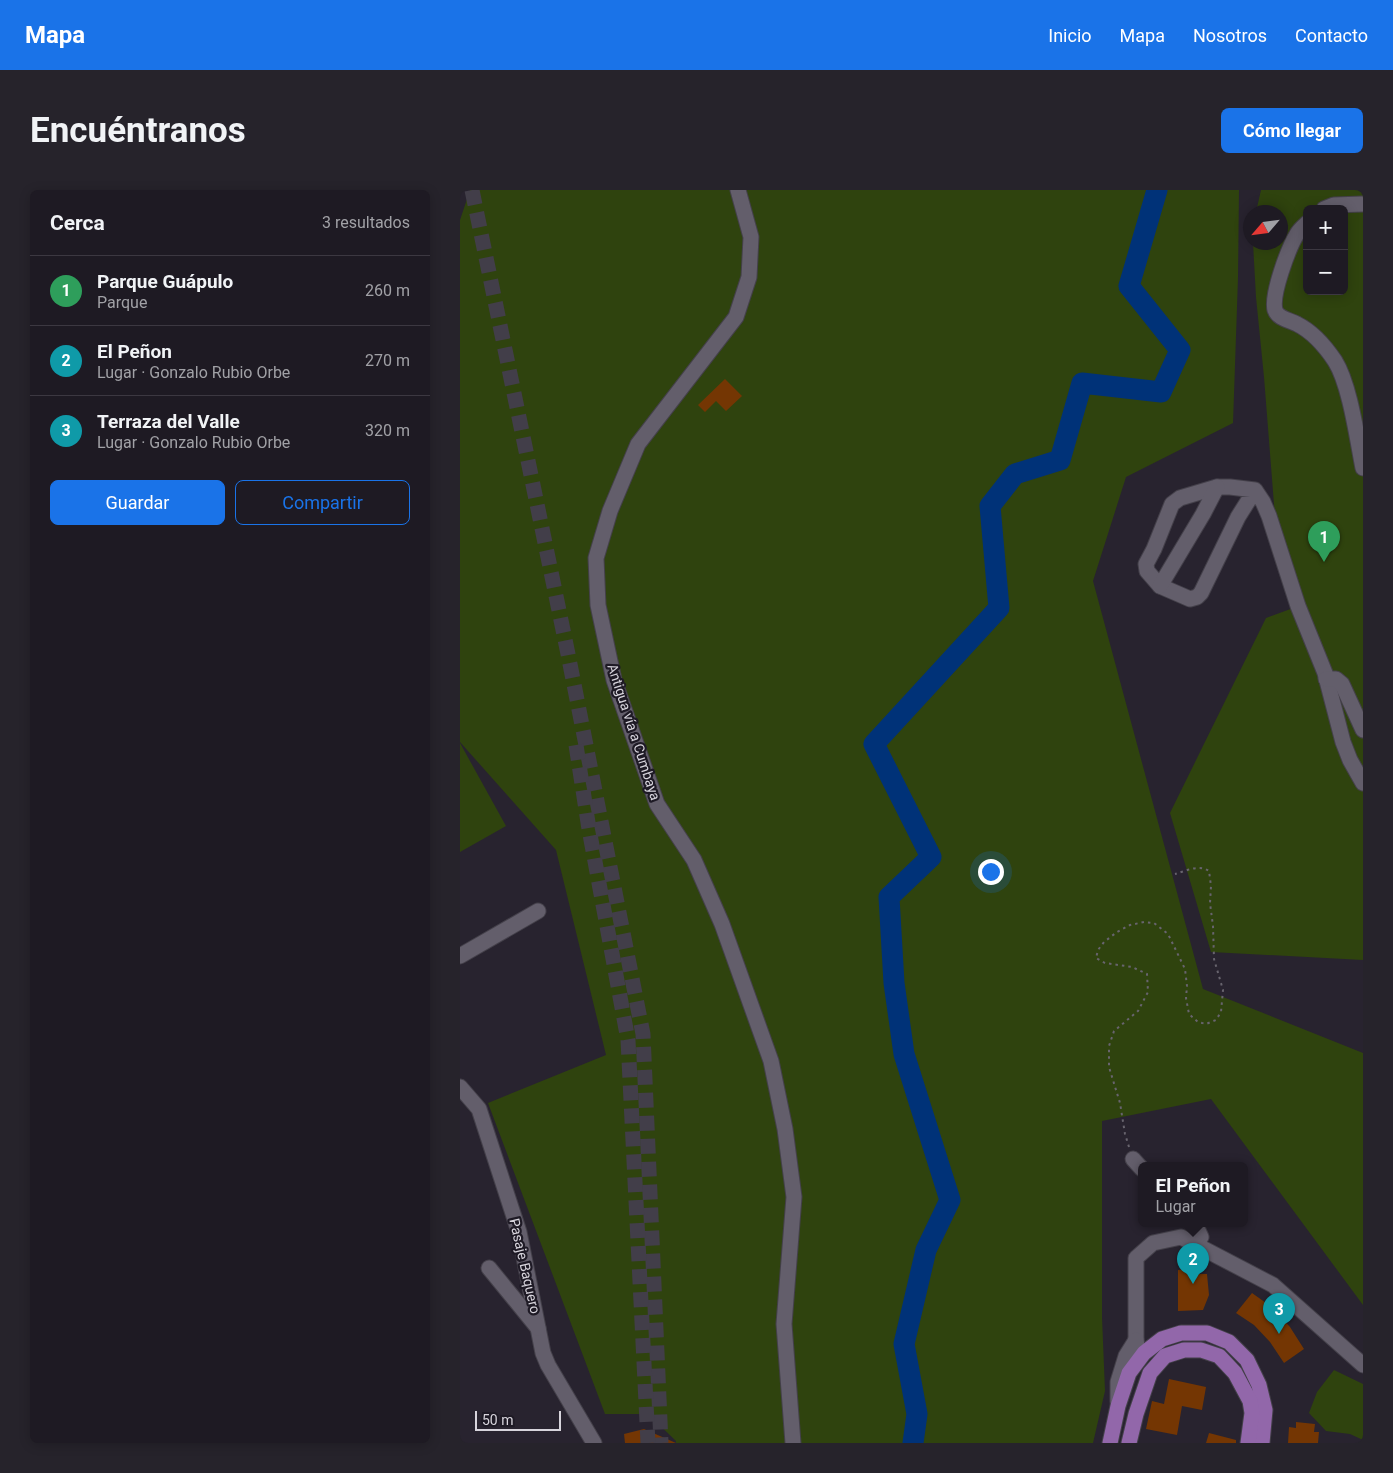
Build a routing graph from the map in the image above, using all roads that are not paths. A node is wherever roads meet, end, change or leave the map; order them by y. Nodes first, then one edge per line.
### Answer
1 (738, 190) edge
2 (1363, 204) edge
3 (1334, 205) edge
4 (1303, 227) edge
5 (1363, 468) edge
6 (1217, 487) junction
7 (1255, 490) junction
8 (1160, 586) junction
9 (1326, 679) junction
10 (1363, 730) edge
11 (1363, 783) edge
12 (538, 911) dead end
13 (460, 956) edge
14 (460, 1086) edge
15 (1196, 1227) edge
16 (1195, 1244) junction
17 (489, 1268) dead end
18 (538, 1329) junction
19 (1136, 1340) junction
20 (1144, 1353) junction
21 (1363, 1365) edge
22 (1118, 1406) junction
23 (1260, 1442) edge
24 (594, 1443) edge
25 (793, 1443) edge
26 (1110, 1443) edge
27 (1130, 1443) edge

1 - 25 street, Antigua vía a Cumbaya
2 - 3 street
4 - 5 street
6 - 7 street
6 - 8 street
6 - 8 street
7 - 8 street
7 - 9 street
9 - 10 street
9 - 11 street
12 - 13 street
14 - 18 street, Pasaje Baquero
15 - 16 street
16 - 19 street
16 - 21 street
17 - 18 street
18 - 24 street, Pasaje Baquero
19 - 20 street
19 - 22 street
20 - 22 main road
20 - 23 main road
22 - 26 main road
23 - 27 main road

